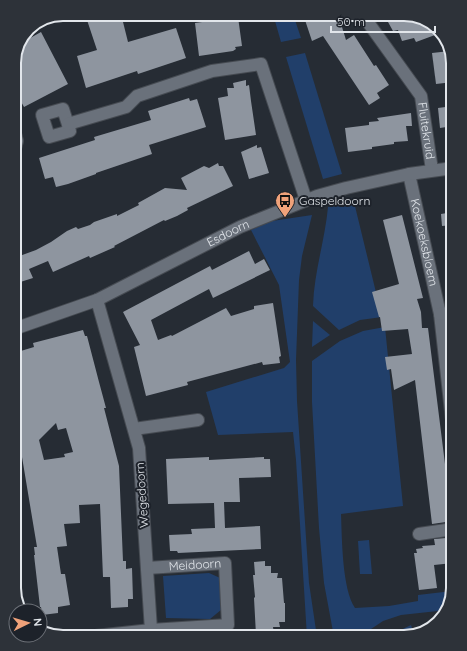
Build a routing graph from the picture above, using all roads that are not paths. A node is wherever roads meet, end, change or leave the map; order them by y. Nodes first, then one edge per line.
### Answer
1 (369, 21) edge
2 (68, 124) dead end
3 (446, 169) edge
4 (432, 170) junction
5 (409, 174) junction
6 (306, 200) junction
7 (97, 300) junction
8 (440, 314) junction
9 (446, 314) edge
10 (21, 327) edge
11 (446, 367) edge
12 (198, 420) dead end
13 (134, 429) junction
14 (446, 530) edge
15 (419, 534) dead end
16 (147, 568) junction
17 (151, 630) joint

1 - 4 street, Fluitekruid
2 - 6 street
3 - 4 street, Esdoorn
4 - 5 street, Esdoorn
5 - 6 street, Esdoorn
5 - 8 street, Koekoeksbloem
6 - 7 street, Esdoorn
7 - 10 street, Esdoorn
7 - 13 street, Wegedoorn
8 - 9 street
8 - 11 street, Koekoeksbloem
12 - 13 street
13 - 16 street, Wegedoorn
14 - 15 street
16 - 17 street, Wegedoorn
16 - 17 street, Meidoorn

